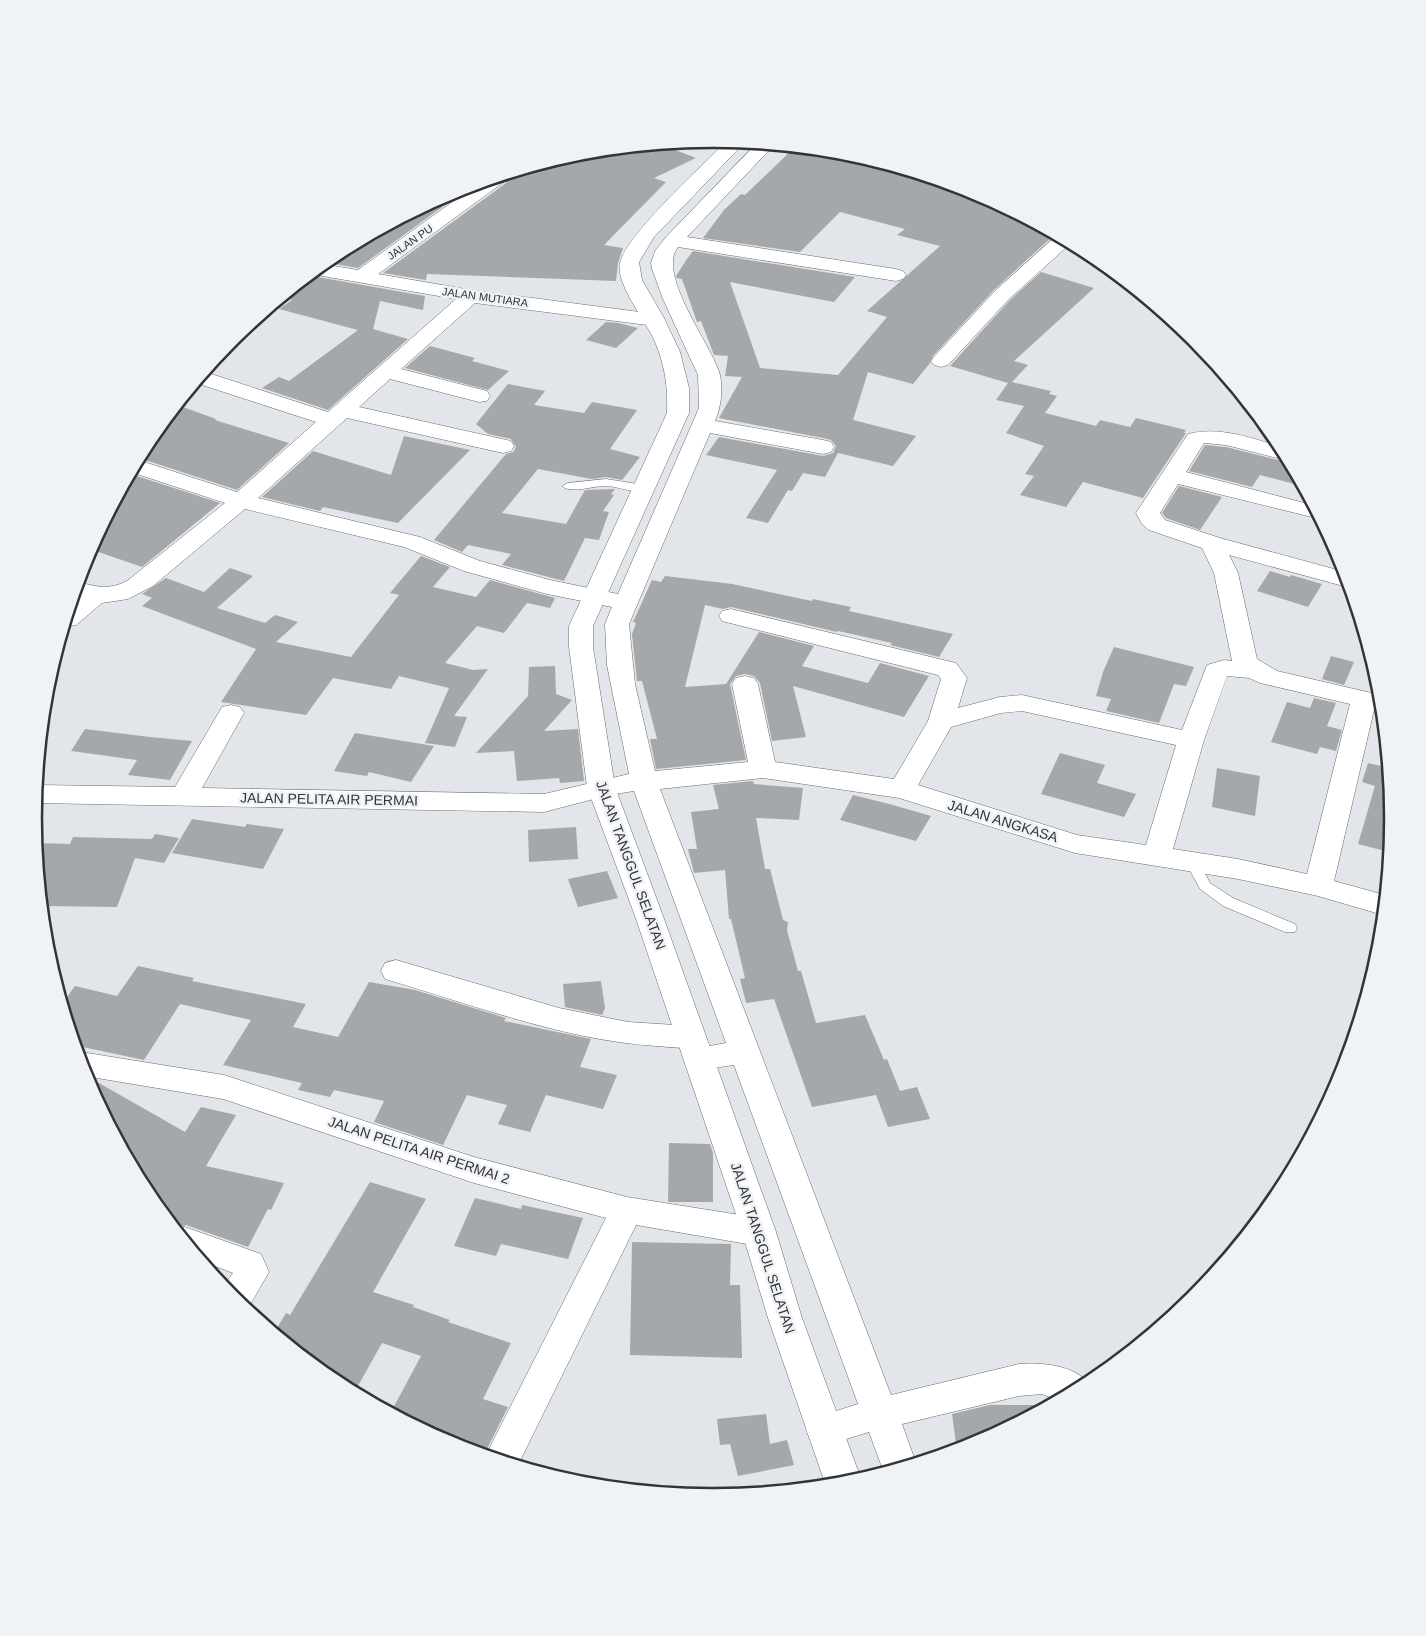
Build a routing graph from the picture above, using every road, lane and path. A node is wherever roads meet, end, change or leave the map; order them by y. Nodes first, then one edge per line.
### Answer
1 (730, 148) edge
2 (761, 149) edge
3 (484, 188) edge
4 (443, 205) edge
5 (459, 208) junction
6 (673, 241) junction
7 (1059, 244) edge
8 (326, 271) edge
9 (896, 275) dead end
10 (361, 277) junction
11 (471, 296) junction
12 (655, 320) junction
13 (941, 361) dead end
14 (386, 372) junction
15 (207, 379) edge
16 (479, 396) dead end
17 (336, 415) junction
18 (703, 425) junction
19 (503, 446) dead end
20 (823, 447) dead end
21 (1275, 452) edge
22 (141, 468) edge
23 (1172, 475) junction
24 (568, 486) dead end
25 (644, 488) junction
26 (241, 501) junction
27 (1309, 511) edge
28 (1212, 543) junction
29 (1339, 578) edge
30 (86, 593) edge
31 (593, 596) junction
32 (626, 603) junction
33 (77, 606) edge
34 (730, 616) dead end
35 (1253, 670) junction
36 (745, 684) dead end
37 (1372, 701) edge
38 (231, 713) dead end
39 (941, 721) junction
40 (1191, 740) junction
41 (763, 769) junction
42 (625, 784) junction
43 (902, 789) junction
44 (43, 794) edge
45 (184, 796) junction
46 (1157, 855) junction
47 (1192, 861) junction
48 (1318, 886) junction
49 (1378, 902) edge
50 (1290, 928) dead end
51 (396, 971) dead end
52 (695, 1047) junction
53 (745, 1052) junction
54 (90, 1065) edge
55 (627, 1210) junction
56 (759, 1232) junction
57 (197, 1245) edge
58 (239, 1292) edge
59 (1068, 1387) edge
60 (880, 1413) junction
61 (824, 1430) junction
62 (504, 1455) edge
63 (898, 1463) edge
64 (841, 1476) edge

1 - 12 street, JALAN TANGGUL SELATAN
2 - 6 street, JALAN TANGGUL SELATAN
3 - 5 street, JALAN PU
4 - 5 street, JALAN PU
5 - 10 street, JALAN PU
6 - 9 street
6 - 18 street, JALAN TANGGUL SELATAN
7 - 13 street
8 - 10 street, JALAN MUTIARA
10 - 11 street, JALAN MUTIARA
11 - 12 street, JALAN MUTIARA
11 - 14 street
12 - 25 street, JALAN TANGGUL SELATAN
14 - 16 street
14 - 17 street
15 - 17 street
17 - 19 street
17 - 26 street
18 - 20 street
18 - 32 street, JALAN TANGGUL SELATAN
21 - 23 street
22 - 26 street
23 - 27 street
23 - 28 street
24 - 25 lane
25 - 31 street, JALAN TANGGUL SELATAN
26 - 30 street
26 - 31 street
28 - 29 street
28 - 35 street
30 - 33 street
31 - 32 street
31 - 42 street, JALAN TANGGUL SELATAN
32 - 42 street, JALAN TANGGUL SELATAN
34 - 39 street
35 - 37 street
35 - 40 street
36 - 41 street
37 - 48 street
38 - 45 street
39 - 40 street
39 - 43 street
40 - 46 street
41 - 42 street, JALAN ANGKASA
41 - 43 street, JALAN ANGKASA
42 - 45 street, JALAN PELITA AIR PERMAI
42 - 52 street, JALAN TANGGUL SELATAN
42 - 53 street, JALAN TANGGUL SELATAN
43 - 46 street, JALAN ANGKASA
44 - 45 street, JALAN PELITA AIR PERMAI
46 - 47 street, JALAN ANGKASA
47 - 48 street, JALAN ANGKASA
47 - 50 lane
48 - 49 street, JALAN ANGKASA
51 - 52 street
52 - 53 street
52 - 56 street, JALAN TANGGUL SELATAN
53 - 60 street, JALAN TANGGUL SELATAN
54 - 55 street, JALAN PELITA AIR PERMAI 2
55 - 56 street, JALAN PELITA AIR PERMAI 2
55 - 62 street
56 - 61 street, JALAN TANGGUL SELATAN
57 - 58 street
59 - 60 street
60 - 61 street
60 - 63 street, JALAN TANGGUL SELATAN
61 - 64 street, JALAN TANGGUL SELATAN

